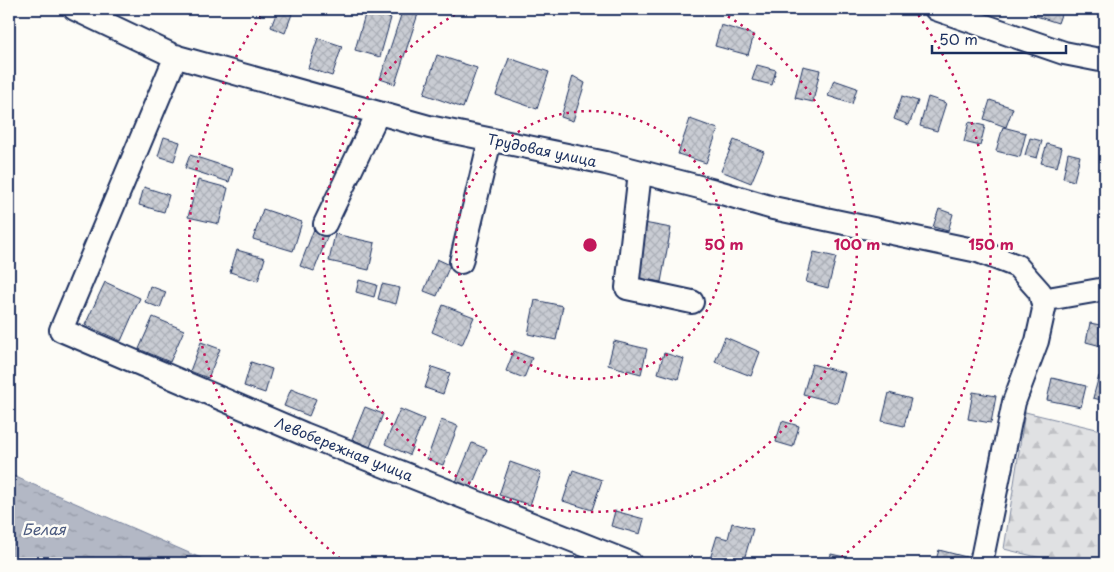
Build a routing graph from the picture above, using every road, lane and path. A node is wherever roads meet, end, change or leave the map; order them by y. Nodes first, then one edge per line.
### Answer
1 (75, 9) edge
2 (936, 9) edge
3 (176, 56) junction
4 (1105, 61) edge
5 (378, 113) junction
6 (490, 140) junction
7 (640, 172) junction
8 (325, 224) dead end
9 (461, 262) dead end
10 (1105, 289) edge
11 (1042, 300) junction
12 (692, 302) dead end
13 (989, 559) edge
14 (630, 563) edge

1 - 3 street, Трудовая улица
2 - 4 street
3 - 5 street, Трудовая улица
3 - 14 street, Левобережная улица
5 - 6 street, Трудовая улица
5 - 8 street
6 - 7 street, Трудовая улица
6 - 9 street
7 - 11 street, Трудовая улица
7 - 12 street
10 - 11 street
11 - 13 street

